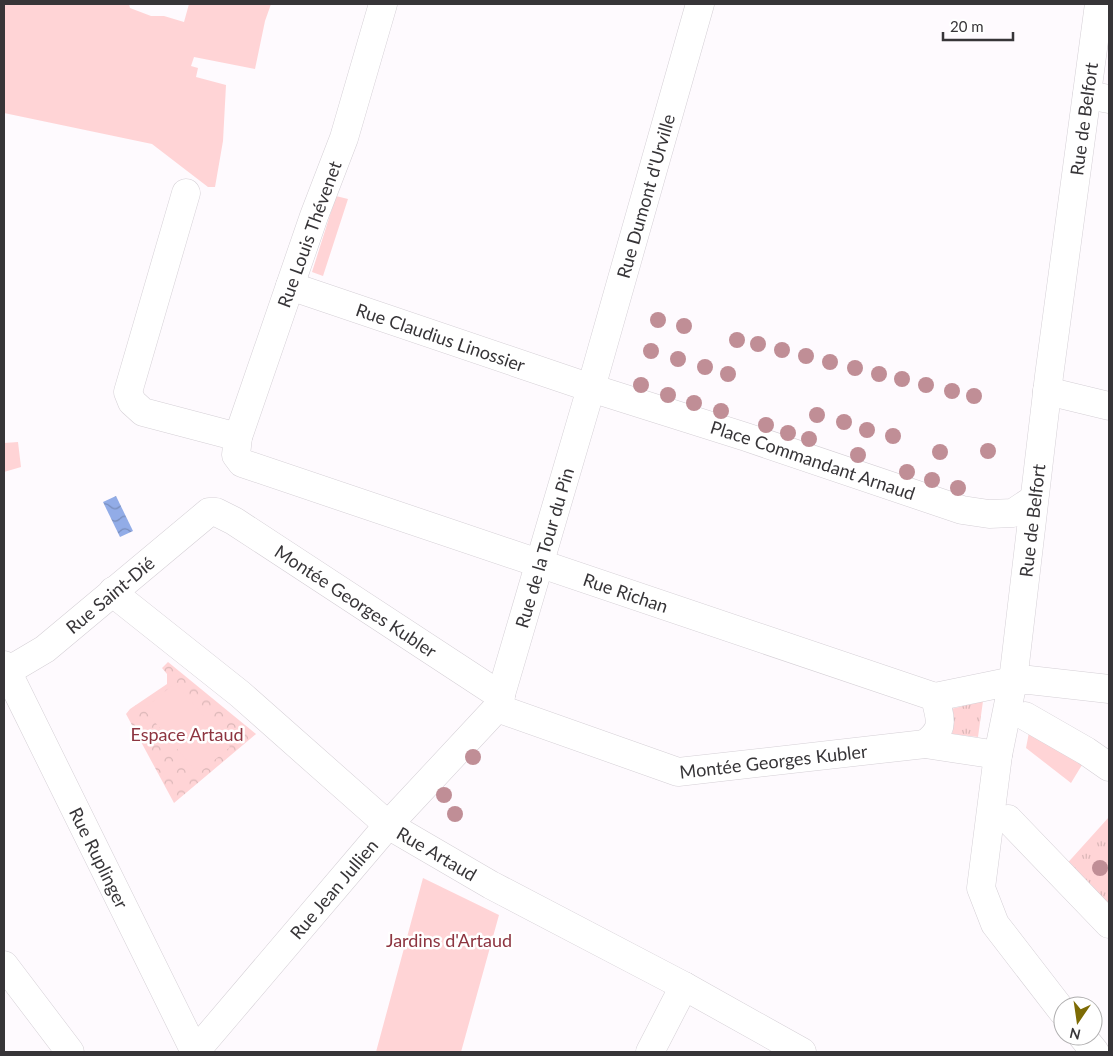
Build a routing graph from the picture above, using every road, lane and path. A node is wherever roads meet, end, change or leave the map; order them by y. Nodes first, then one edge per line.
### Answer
1 (383, 4) edge
2 (700, 4) edge
3 (1099, 4) edge
4 (1098, 97) edge
5 (186, 193) dead end
6 (290, 286) junction
7 (592, 388) junction
8 (1047, 391) junction
9 (1109, 406) edge
10 (240, 450) junction
11 (1034, 499) junction
12 (209, 512) joint
13 (538, 563) junction
14 (113, 591) junction
15 (5, 667) edge
16 (1013, 681) junction
17 (1109, 689) edge
18 (935, 697) junction
19 (499, 702) junction
20 (1025, 716) dead end
21 (925, 744) junction
22 (998, 755) junction
23 (1109, 767) edge
24 (1008, 820) dead end
25 (388, 825) junction
26 (1109, 924) edge
27 (4, 965) edge
28 (684, 986) junction
29 (1053, 999) edge
30 (70, 1052) edge
31 (195, 1052) edge
32 (650, 1052) edge
33 (802, 1052) edge

1 - 6 street, Rue Louis Thévenet
2 - 7 street, Rue Dumont d'Urville
3 - 4 street, Rue de Belfort
4 - 8 street, Rue de Belfort
5 - 10 street, Rue Richan
6 - 7 street, Rue Claudius Linossier
6 - 10 street, Rue Louis Thévenet
7 - 11 street, Place Commandant Arnaud
7 - 13 street, Rue de la Tour du Pin
8 - 9 street
8 - 11 street, Rue de Belfort
10 - 13 street, Rue Richan
11 - 16 street, Rue de Belfort
12 - 14 street, Rue Saint-Dié
12 - 19 street, Montée Georges Kubler
13 - 18 street, Rue Richan
13 - 19 street, Rue de la Tour du Pin
14 - 15 street, Rue Saint-Dié
14 - 25 street, Rue Artaud
15 - 31 street, Rue Ruplinger
16 - 17 street
16 - 18 street
16 - 22 street, Rue de Belfort
18 - 21 street
19 - 21 street, Montée Georges Kubler
19 - 25 street, Rue Jean Jullien
20 - 23 street
21 - 22 street, Montée Georges Kubler
22 - 29 street, Rue de Belfort
24 - 26 street
25 - 28 street, Rue Artaud
25 - 31 street, Rue Jean Jullien
27 - 30 street
28 - 32 street
28 - 33 street, Rue Artaud

